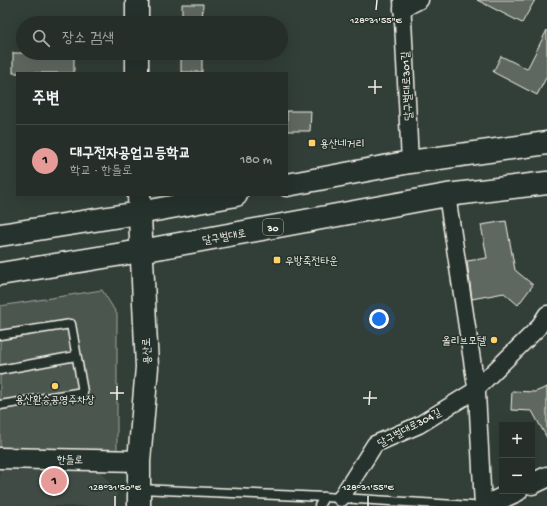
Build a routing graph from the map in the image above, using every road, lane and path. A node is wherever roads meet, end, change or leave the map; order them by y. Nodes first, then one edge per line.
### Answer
1 (137, 0) edge
2 (420, 0) edge
3 (402, 5) edge
4 (137, 16) edge
5 (137, 60) edge
6 (137, 72) edge
7 (547, 143) edge
8 (410, 162) junction
9 (547, 183) edge
10 (288, 185) edge
11 (447, 195) junction
12 (225, 196) edge
13 (139, 204) edge
14 (0, 235) edge
15 (141, 251) junction
16 (0, 274) edge
17 (547, 314) edge
18 (0, 335) edge
19 (76, 356) junction
20 (0, 370) edge
21 (476, 388) junction
22 (0, 405) edge
23 (0, 458) edge
24 (139, 461) junction
25 (547, 477) edge
26 (535, 483) edge
27 (510, 494) edge
28 (139, 497) edge
29 (324, 497) junction
30 (341, 498) junction
31 (319, 506) edge
32 (472, 506) edge
33 (484, 506) edge

1 - 4 main road
2 - 3 street, 달구벌대로301길
3 - 8 street, 달구벌대로301길
5 - 6 main road
7 - 8 main road
8 - 10 main road
9 - 11 main road, 달구벌대로 / 30
11 - 15 main road, 달구벌대로 / 30
11 - 21 street
12 - 13 main road
13 - 14 main road
13 - 15 main road, 용산로
15 - 16 main road, 달구벌대로 / 30
15 - 24 main road, 용산로
17 - 21 street, 달구벌대로304길
18 - 19 lane
19 - 20 lane
19 - 22 lane
21 - 30 street, 달구벌대로304길
21 - 33 street
23 - 24 street, 한들로
24 - 28 main road, 용산로
25 - 26 street
27 - 33 street
28 - 29 lane
29 - 30 lane
29 - 31 lane
30 - 32 lane

